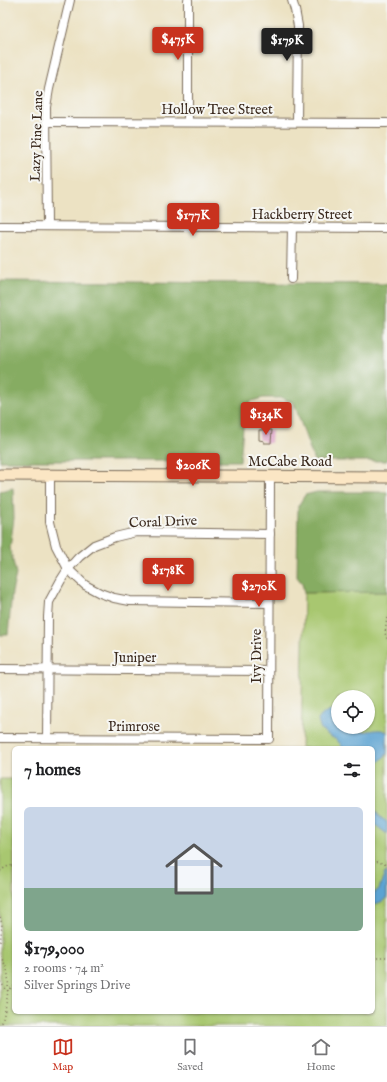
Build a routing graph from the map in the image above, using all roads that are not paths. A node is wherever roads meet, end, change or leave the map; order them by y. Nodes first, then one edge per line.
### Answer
1 (70, 0) edge
2 (188, 0) edge
3 (292, 0) edge
4 (47, 122) junction
5 (188, 122) junction
6 (297, 122) junction
7 (387, 123) edge
8 (0, 226) edge
9 (47, 226) junction
10 (292, 227) junction
11 (387, 228) edge
12 (291, 279) dead end
13 (0, 475) edge
14 (50, 475) junction
15 (270, 476) junction
16 (387, 477) edge
17 (270, 534) junction
18 (68, 569) junction
19 (269, 603) junction
20 (0, 669) edge
21 (48, 669) junction
22 (269, 671) junction
23 (0, 738) edge
24 (47, 738) junction
25 (269, 739) joint

1 - 4 street, Lazy Pine Lane
2 - 5 street
3 - 6 street
4 - 5 street, Hollow Tree Street
4 - 9 street, Lazy Pine Lane
5 - 6 street, Hollow Tree Street
6 - 7 street, Hollow Tree Street
8 - 9 street, Hackberry Street
9 - 10 street, Hackberry Street
10 - 11 street, Hackberry Street
10 - 12 street
13 - 14 street, McCabe Road
14 - 15 street, McCabe Road
14 - 18 street
15 - 16 street, McCabe Road
15 - 17 street, Ivy Drive
17 - 18 street, Coral Drive
17 - 19 street, Ivy Drive
18 - 19 street
18 - 21 street, Coral Drive
19 - 22 street, Ivy Drive
20 - 21 street, Juniper
21 - 22 street, Juniper
21 - 24 street, Coral Drive
22 - 25 street, Ivy Drive
23 - 24 street, Primrose
24 - 25 street, Primrose

